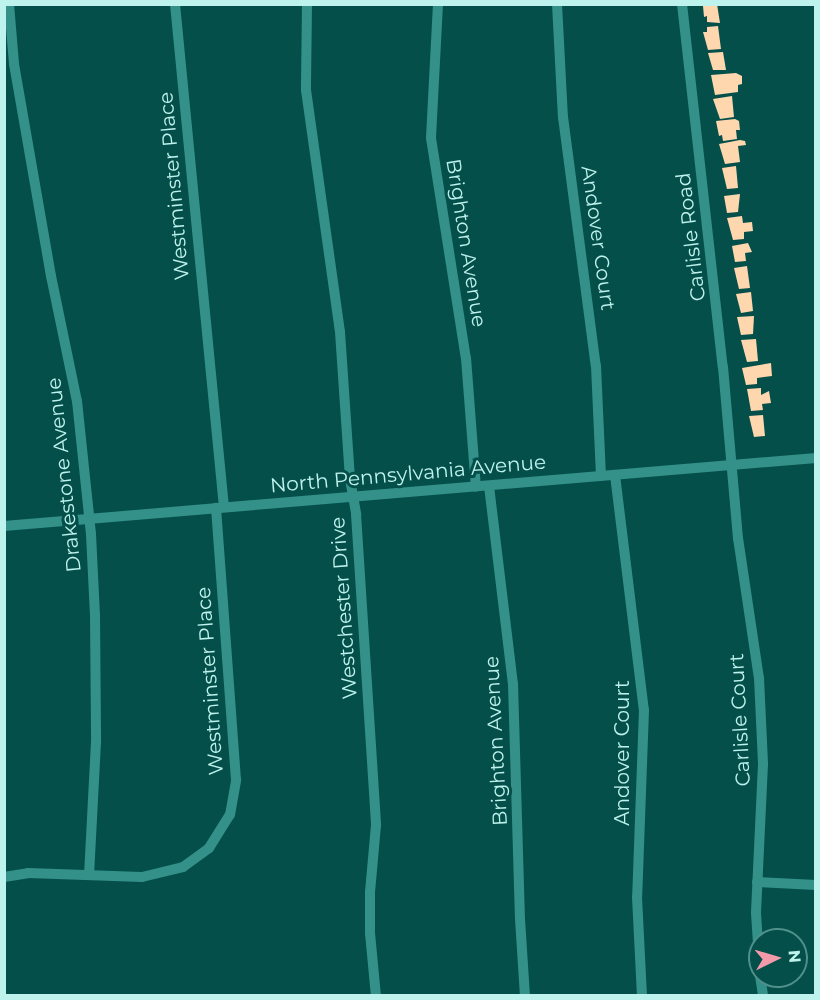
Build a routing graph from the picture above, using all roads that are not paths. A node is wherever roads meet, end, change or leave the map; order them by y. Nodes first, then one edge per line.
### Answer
1 (9, 4) edge
2 (175, 4) edge
3 (307, 4) edge
4 (438, 4) edge
5 (557, 4) edge
6 (682, 4) edge
7 (816, 458) edge
8 (732, 465) junction
9 (615, 475) junction
10 (601, 476) junction
11 (476, 486) junction
12 (489, 486) junction
13 (353, 496) junction
14 (220, 507) junction
15 (88, 519) junction
16 (4, 526) edge
17 (89, 874) junction
18 (4, 877) edge
19 (757, 882) junction
20 (816, 885) edge
21 (758, 928) edge
22 (376, 996) edge
23 (525, 996) edge
24 (642, 996) edge

1 - 15 street, Drakestone Avenue
2 - 14 street, Westminster Place
3 - 13 street, Westchester Drive
4 - 11 street, Brighton Avenue
5 - 10 street, Andover Court
6 - 8 street, Carlisle Road
7 - 8 street, North Pennsylvania Avenue
8 - 9 street, North Pennsylvania Avenue
8 - 19 street, Carlisle Court
9 - 10 street, North Pennsylvania Avenue
9 - 24 street, Andover Court
10 - 12 street, North Pennsylvania Avenue
11 - 12 street, North Pennsylvania Avenue
11 - 13 street, North Pennsylvania Avenue
12 - 23 street, Brighton Avenue
13 - 14 street, North Pennsylvania Avenue
13 - 22 street, Westchester Drive
14 - 15 street, North Pennsylvania Avenue
14 - 17 street, Westminster Place
15 - 16 street, North Pennsylvania Avenue
15 - 17 street, Drakestone Avenue
17 - 18 street, Westminster Place
19 - 20 street
19 - 21 street, Carlisle Court

